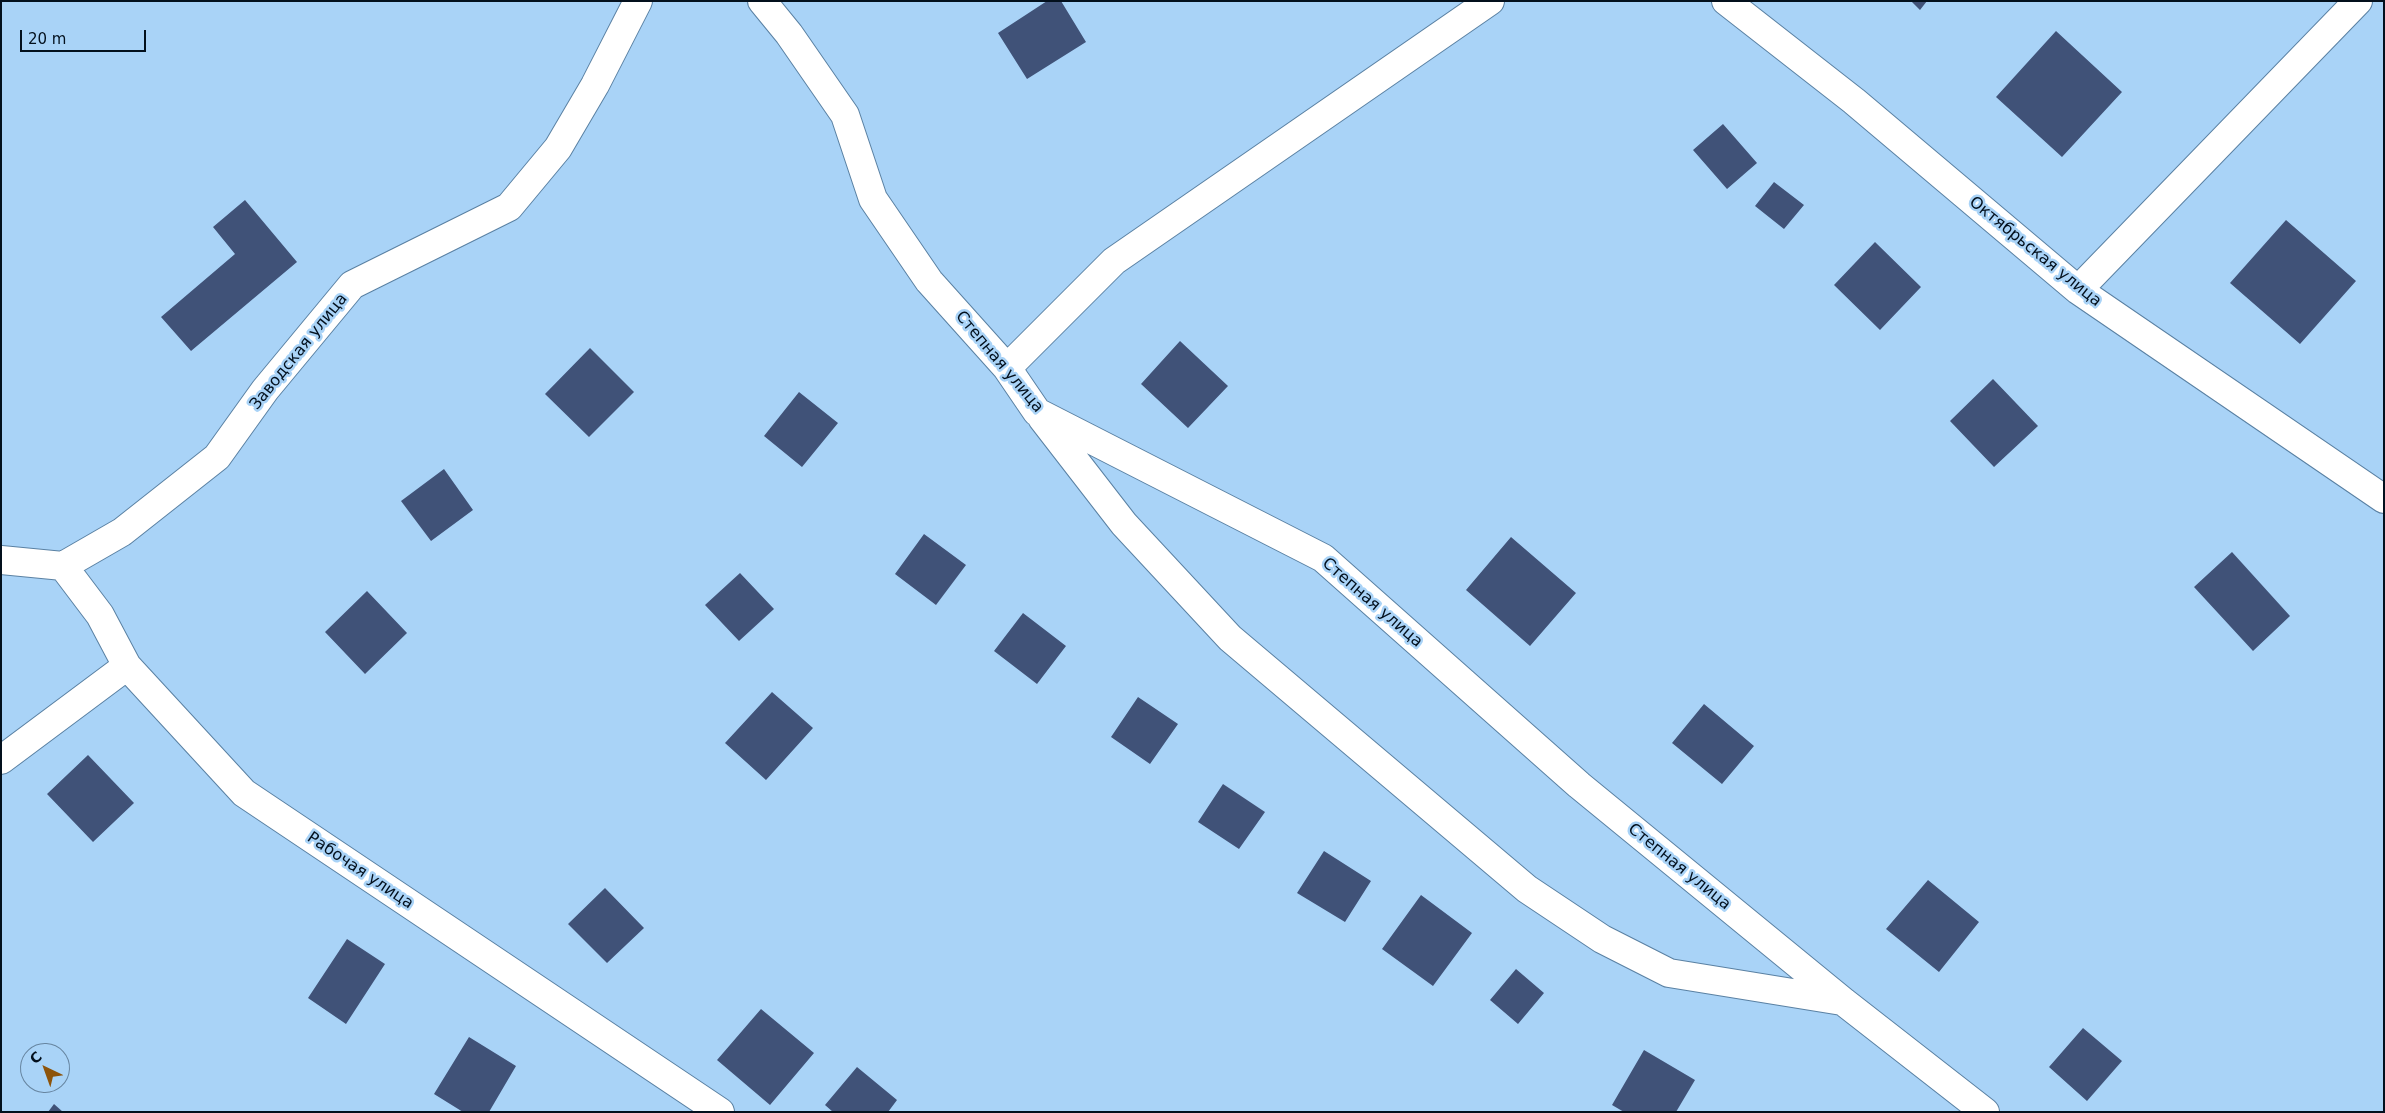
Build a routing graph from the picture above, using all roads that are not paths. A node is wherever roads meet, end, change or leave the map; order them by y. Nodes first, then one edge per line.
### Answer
1 (638, 1) edge
2 (762, 1) edge
3 (1490, 1) edge
4 (1726, 1) edge
5 (2358, 1) edge
6 (2078, 290) junction
7 (1007, 368) junction
8 (1037, 412) junction
9 (2384, 499) edge
10 (1, 560) edge
11 (63, 566) junction
12 (126, 666) junction
13 (1, 760) edge
14 (1844, 1002) junction
15 (720, 1112) edge
16 (1985, 1112) edge

1 - 11 street, Заводская улица
2 - 7 street, Степная улица
3 - 7 street
4 - 6 street, Октябрьская улица
5 - 6 street
6 - 9 street, Октябрьская улица
7 - 8 street, Степная улица
8 - 14 street, Степная улица
8 - 14 street
10 - 11 street
11 - 12 street, Рабочая улица
12 - 13 street
12 - 15 street, Рабочая улица
14 - 16 street, Степная улица

